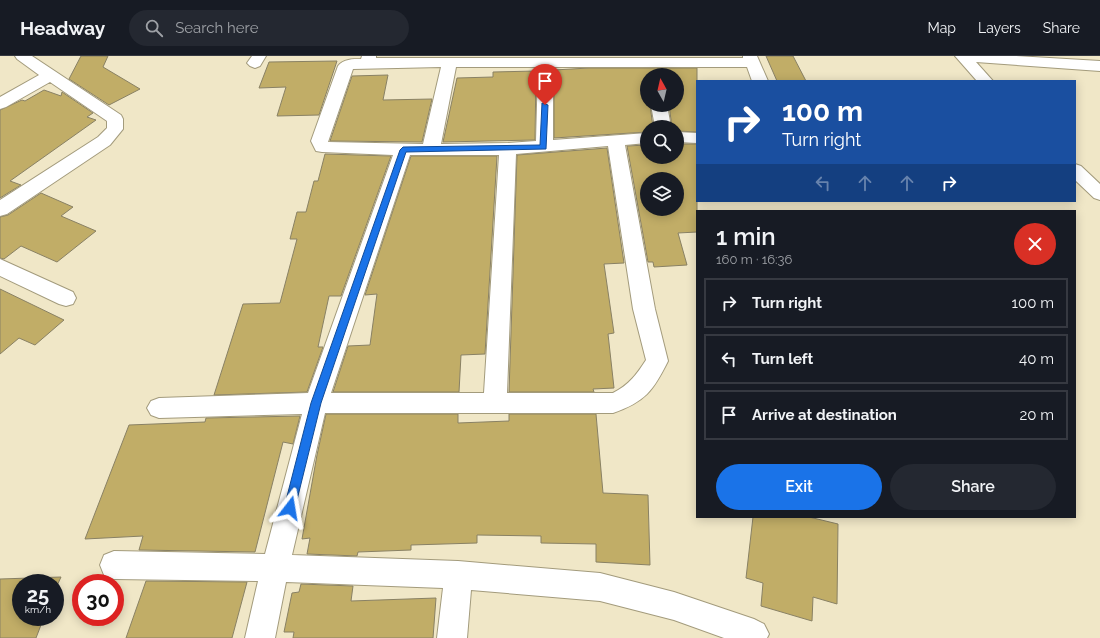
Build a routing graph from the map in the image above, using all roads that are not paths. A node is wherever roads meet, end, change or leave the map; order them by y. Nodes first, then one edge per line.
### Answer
1 (22, 56) edge
2 (50, 56) edge
3 (962, 56) edge
4 (368, 59) edge
5 (751, 59) edge
6 (546, 62) junction
7 (449, 64) junction
8 (1100, 66) edge
9 (640, 68) edge
10 (662, 68) edge
11 (45, 72) junction
12 (760, 80) edge
13 (984, 80) edge
14 (0, 104) edge
15 (684, 137) edge
16 (696, 138) edge
17 (640, 139) edge
18 (616, 141) junction
19 (544, 147) junction
20 (431, 149) junction
21 (508, 149) junction
22 (403, 150) junction
23 (1076, 171) edge
24 (1100, 194) edge
25 (0, 210) edge
26 (0, 267) edge
27 (66, 298) dead end
28 (316, 403) junction
29 (495, 403) junction
30 (159, 408) dead end
31 (114, 565) dead end
32 (275, 568) junction
33 (458, 575) junction
34 (754, 634) dead end
35 (260, 638) edge
36 (452, 638) edge

1 - 11 street
2 - 11 street
3 - 8 street
3 - 13 street
4 - 7 street
4 - 22 street
5 - 10 street
5 - 12 street
6 - 7 street
6 - 9 street
6 - 19 street
7 - 20 street
11 - 14 street
11 - 25 street
15 - 16 street
17 - 18 street
18 - 19 street
18 - 29 street
19 - 21 street
20 - 21 street
20 - 22 street
21 - 29 street
22 - 28 street
23 - 24 street
26 - 27 street
28 - 29 street
28 - 30 street
28 - 32 street
31 - 32 street
32 - 33 street
32 - 35 street
33 - 34 street
33 - 36 street

